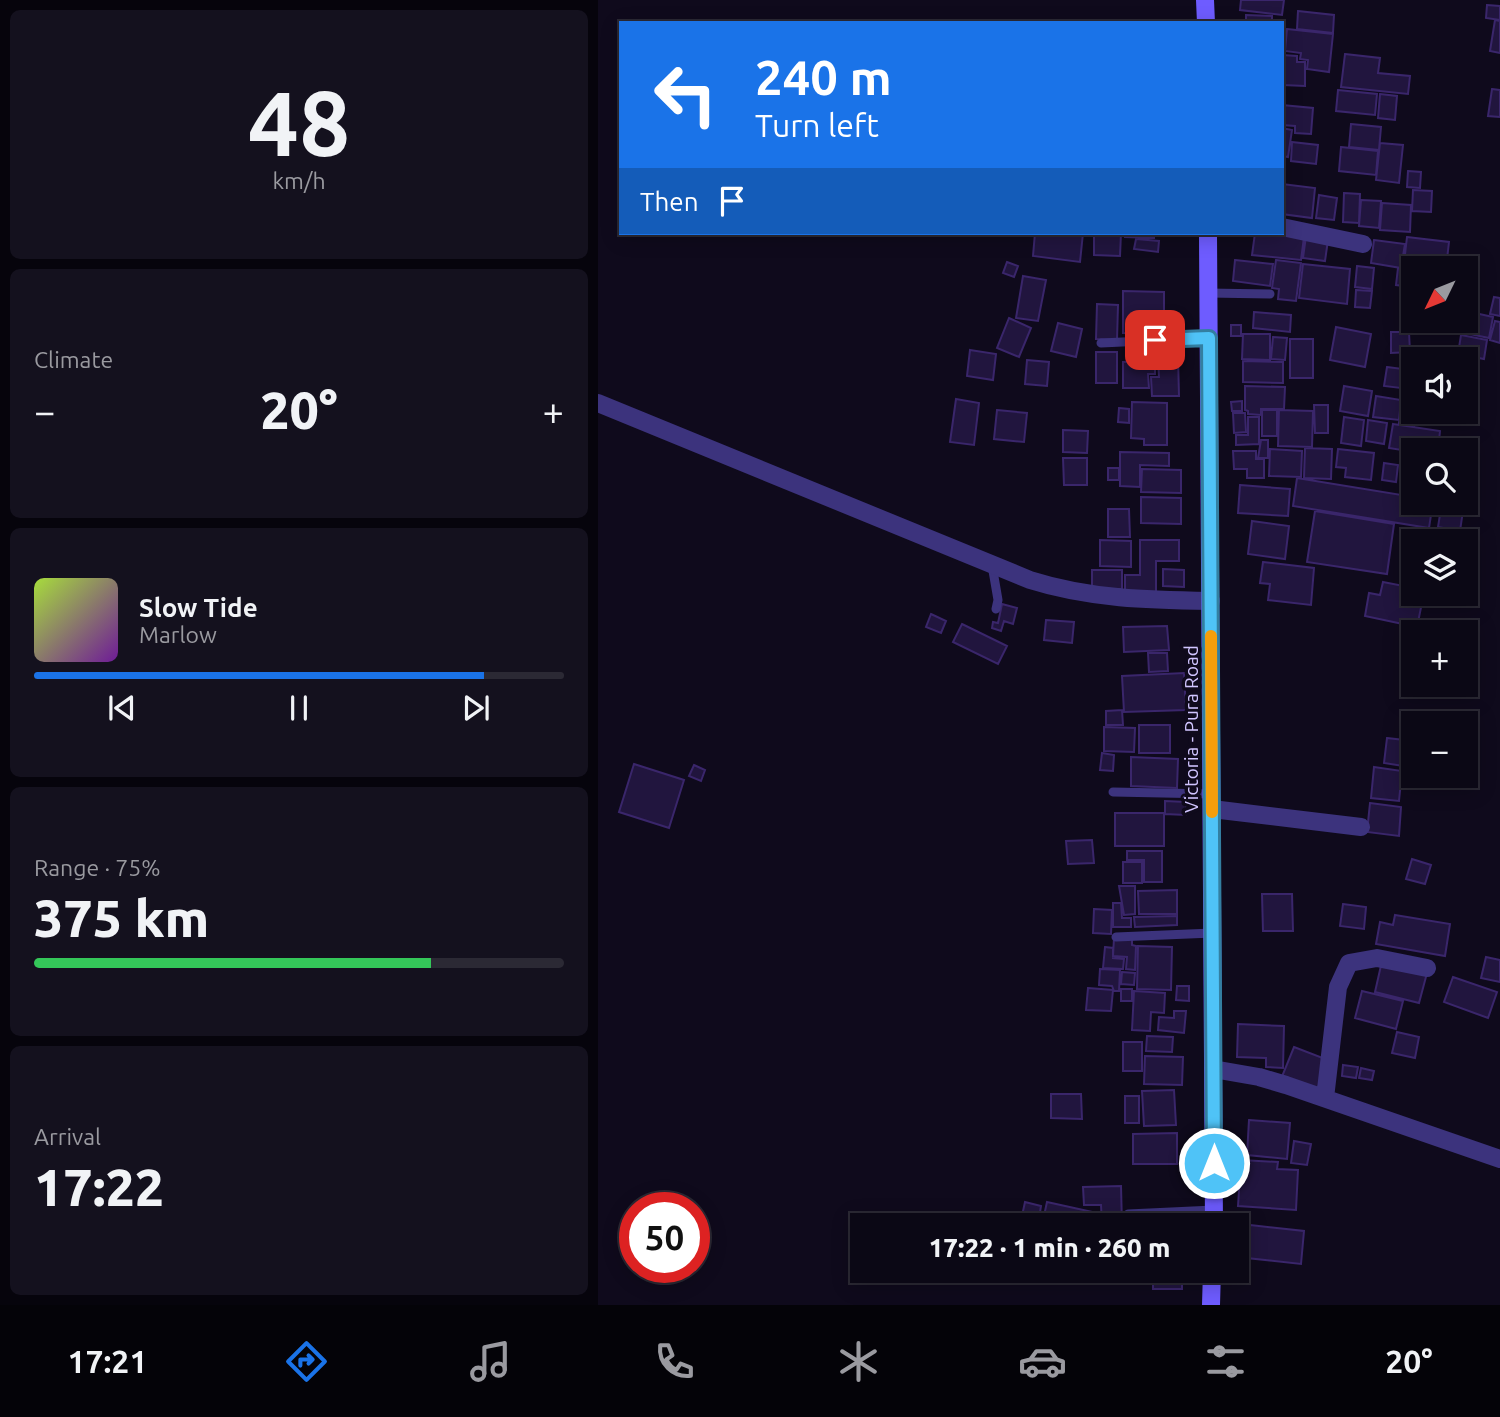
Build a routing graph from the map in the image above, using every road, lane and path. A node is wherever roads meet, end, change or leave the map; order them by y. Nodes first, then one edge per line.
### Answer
1 (1205, 0) edge
2 (1206, 21) edge
3 (1284, 227) edge
4 (1208, 235) edge
5 (1363, 244) dead end
6 (1208, 293) junction
7 (1270, 294) dead end
8 (1209, 338) junction
9 (1101, 343) dead end
10 (598, 403) edge
11 (992, 565) junction
12 (1211, 601) junction
13 (996, 609) dead end
14 (1113, 792) dead end
15 (1212, 802) junction
16 (1361, 827) dead end
17 (1213, 933) junction
18 (1116, 937) dead end
19 (1427, 968) dead end
20 (1213, 1069) junction
21 (1325, 1098) junction
22 (1499, 1159) edge
23 (1214, 1213) edge
24 (1211, 1283) edge
25 (1210, 1305) edge

1 - 2 main road
3 - 5 street
4 - 6 main road, Victoria - Pura Road
6 - 7 lane
6 - 8 main road, Victoria - Pura Road
8 - 9 lane
8 - 12 main road, Victoria - Pura Road
10 - 11 street
11 - 12 street
11 - 13 lane
12 - 15 main road, Victoria - Pura Road
14 - 15 lane
15 - 16 street
15 - 17 main road, Victoria - Pura Road
17 - 18 lane
17 - 20 main road, Victoria - Pura Road
19 - 21 street
20 - 21 street
20 - 23 main road, Victoria - Pura Road
21 - 22 street
24 - 25 main road

